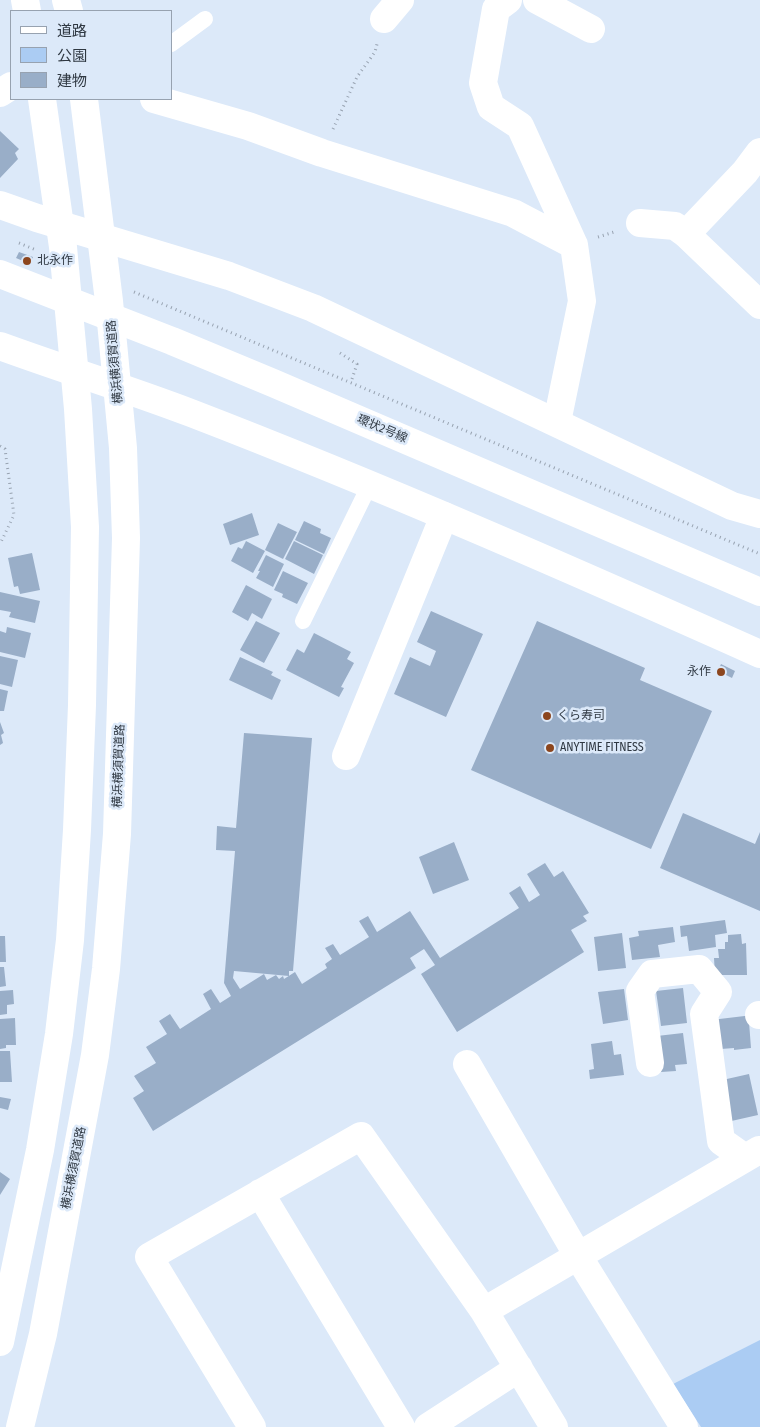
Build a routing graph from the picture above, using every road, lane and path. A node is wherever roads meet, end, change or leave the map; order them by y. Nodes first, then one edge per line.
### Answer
1 (508, 0) edge
2 (537, 0) edge
3 (205, 19) dead end
4 (591, 29) dead end
5 (172, 43) edge
6 (376, 46) dead end
7 (42, 100) edge
8 (84, 100) edge
9 (157, 100) edge
10 (322, 152) junction
11 (760, 152) edge
12 (0, 205) edge
13 (640, 223) joint
14 (686, 234) junction
15 (18, 243) dead end
16 (574, 245) junction
17 (36, 250) dead end
18 (0, 274) edge
19 (127, 289) dead end
20 (760, 305) edge
21 (0, 346) edge
22 (557, 422) junction
23 (0, 446) edge
24 (370, 484) junction
25 (760, 514) edge
26 (444, 516) junction
27 (0, 544) edge
28 (760, 554) edge
29 (760, 592) edge
30 (304, 621) dead end
31 (760, 654) edge
32 (346, 756) dead end
33 (650, 1063) dead end
34 (467, 1064) dead end
35 (752, 1154) edge
36 (260, 1194) junction
37 (578, 1256) junction
38 (484, 1311) junction
39 (0, 1342) edge
40 (519, 1368) junction
41 (20, 1427) edge
42 (252, 1427) edge
43 (401, 1427) edge
44 (428, 1427) edge
45 (554, 1427) edge
46 (684, 1427) edge

1 - 16 main road
2 - 4 main road
3 - 5 lane
6 - 10 path
7 - 39 main road
8 - 41 main road, 横浜横須賀道路
9 - 10 main road
10 - 16 main road
11 - 14 main road
12 - 22 main road
13 - 14 main road
13 - 16 path
14 - 20 main road
15 - 17 path
16 - 22 main road
18 - 29 main road, 環状2号線
19 - 28 path
21 - 24 main road
22 - 25 main road
23 - 27 path
24 - 26 main road
24 - 30 lane
26 - 31 main road
26 - 32 main road
33 - 35 main road
34 - 37 main road
35 - 37 main road
36 - 38 main road
36 - 42 main road
36 - 43 main road
37 - 38 main road
37 - 46 main road
38 - 40 main road
40 - 44 main road
40 - 45 main road

